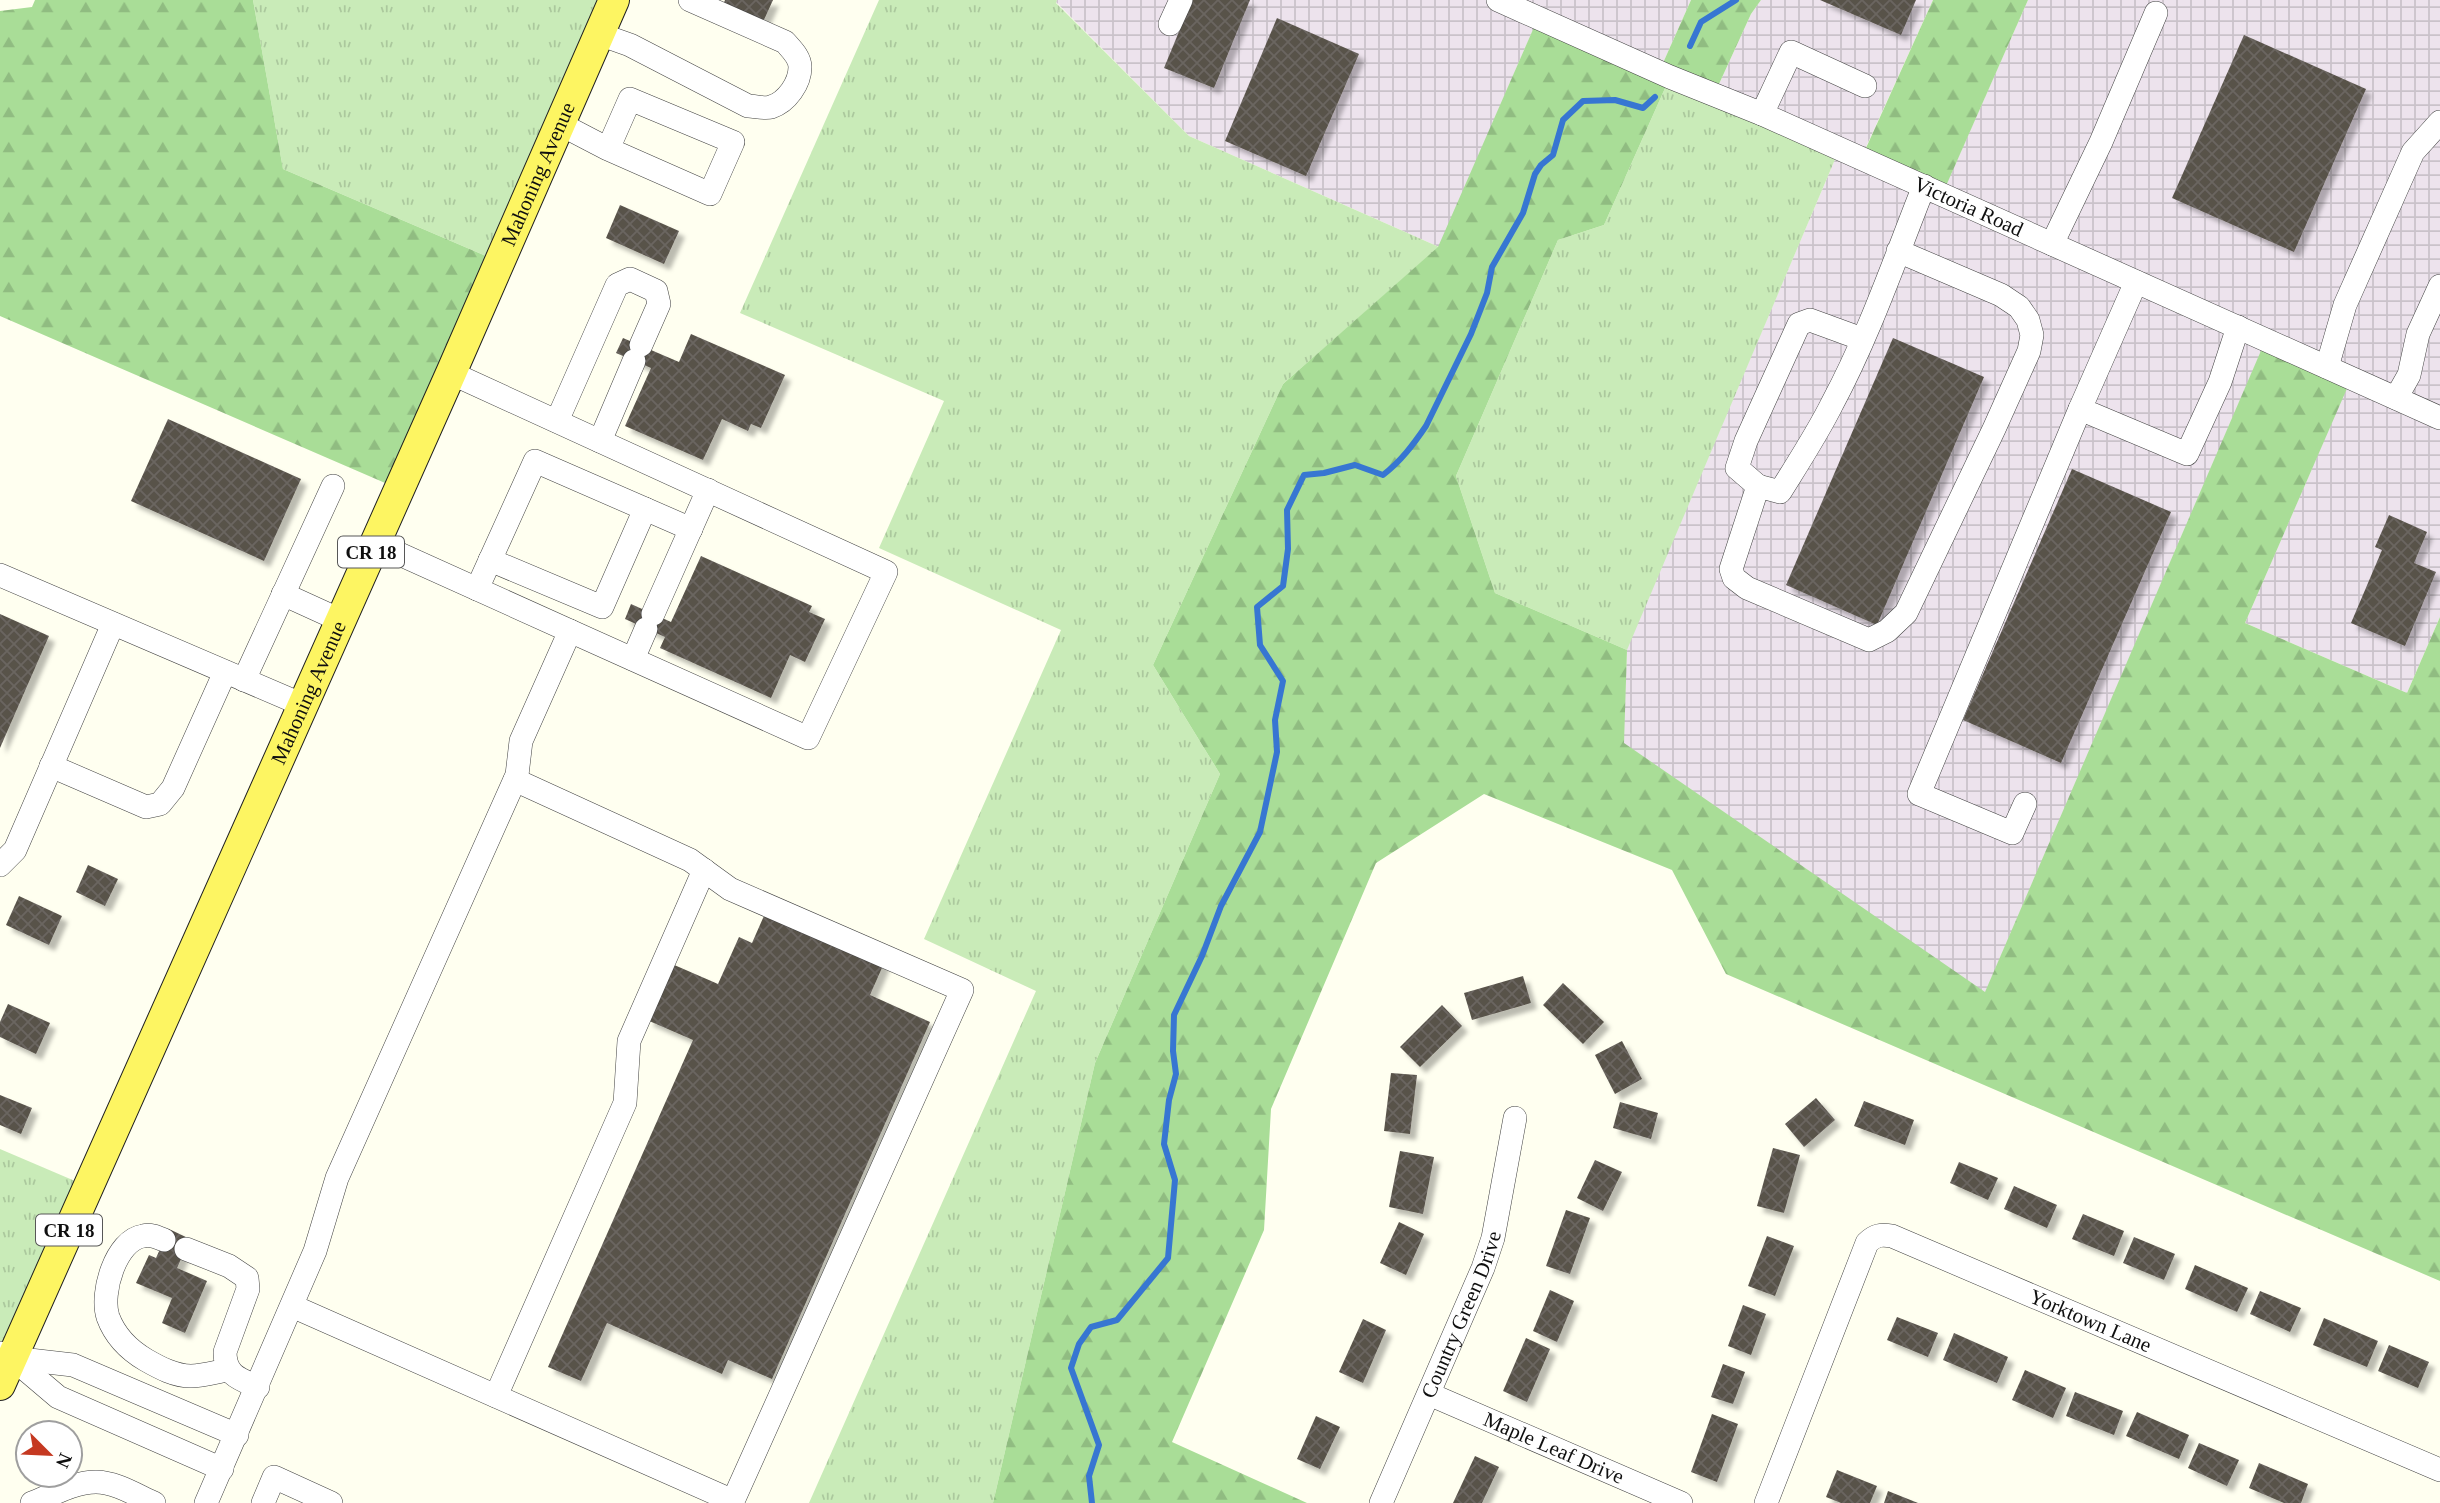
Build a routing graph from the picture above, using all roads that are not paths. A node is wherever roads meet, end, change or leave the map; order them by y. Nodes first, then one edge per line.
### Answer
1 (614, 0) edge
2 (690, 0) edge
3 (1181, 0) edge
4 (1498, 0) edge
5 (1542, 9) edge
6 (2156, 13) dead end
7 (1170, 24) dead end
8 (599, 34) junction
9 (1865, 86) dead end
10 (1762, 114) junction
11 (2440, 122) edge
12 (560, 124) junction
13 (608, 149) junction
14 (1924, 186) junction
15 (2052, 244) junction
16 (1898, 251) junction
17 (2136, 282) junction
18 (2440, 286) edge
19 (2238, 327) junction
20 (1862, 340) junction
21 (2328, 368) junction
22 (451, 373) junction
23 (2396, 398) junction
24 (2080, 409) junction
25 (2440, 418) edge
26 (557, 421) junction
27 (600, 441) junction
28 (1758, 485) junction
29 (333, 486) dead end
30 (708, 490) junction
31 (645, 509) junction
32 (691, 529) junction
33 (375, 543) junction
34 (490, 560) junction
35 (0, 575) edge
36 (477, 589) junction
37 (283, 594) junction
38 (341, 620) junction
39 (113, 624) junction
40 (570, 631) junction
41 (633, 659) junction
42 (235, 676) junction
43 (303, 705) junction
44 (51, 766) junction
45 (515, 780) junction
46 (2025, 804) dead end
47 (0, 866) edge
48 (704, 870) junction
49 (1515, 1118) dead end
50 (164, 1240) dead end
51 (186, 1249) dead end
52 (292, 1306) junction
53 (4, 1366) edge
54 (228, 1370) junction
55 (258, 1387) junction
56 (1429, 1394) junction
57 (496, 1396) junction
58 (237, 1435) junction
59 (222, 1469) junction
60 (2440, 1470) edge
61 (32, 1503) edge
62 (154, 1503) edge
63 (206, 1503) edge
64 (263, 1503) edge
65 (331, 1503) edge
66 (1381, 1503) edge
67 (1681, 1503) edge
68 (1766, 1503) edge

1 - 8 main road, Mahoning Avenue / CR 18
2 - 8 street
3 - 7 street
4 - 5 street, Victoria Road
5 - 10 street, Victoria Road
6 - 15 street
8 - 12 main road, Mahoning Avenue / CR 18
9 - 10 street
10 - 14 street, Victoria Road
11 - 21 street
12 - 13 street
12 - 22 main road, Mahoning Avenue / CR 18
13 - 13 street
14 - 15 street, Victoria Road
14 - 16 street
15 - 17 street, Victoria Road
16 - 20 street
16 - 28 street
17 - 19 street, Victoria Road
17 - 24 street
18 - 23 street
19 - 21 street, Victoria Road
19 - 24 street
20 - 28 street
20 - 28 street
21 - 23 street, Victoria Road
22 - 26 street
22 - 33 main road, Mahoning Avenue / CR 18
23 - 25 street, Victoria Road
24 - 46 street
26 - 27 street
26 - 27 street
27 - 30 street
29 - 37 street
30 - 32 street
30 - 41 street
31 - 32 street
31 - 34 street
31 - 34 street
32 - 41 street
33 - 36 street
33 - 38 main road, Mahoning Avenue / CR 18
34 - 36 street
35 - 39 street
36 - 40 street
37 - 38 street
37 - 42 street
38 - 43 main road, Mahoning Avenue / CR 18
39 - 42 street
39 - 44 street
40 - 41 street
40 - 45 street
42 - 43 street
42 - 44 street
43 - 53 main road, Mahoning Avenue / CR 18
44 - 47 street
45 - 48 street
45 - 52 street
48 - 57 street
48 - 57 street
49 - 56 street, Country Green Drive
50 - 54 street
51 - 54 street
52 - 55 street
52 - 57 street
53 - 58 street
53 - 59 street
54 - 55 street
55 - 58 street
56 - 66 street, Country Green Drive
56 - 67 street, Maple Leaf Drive
58 - 59 street
59 - 63 street
60 - 68 street, Yorktown Lane
61 - 62 street
64 - 65 street

